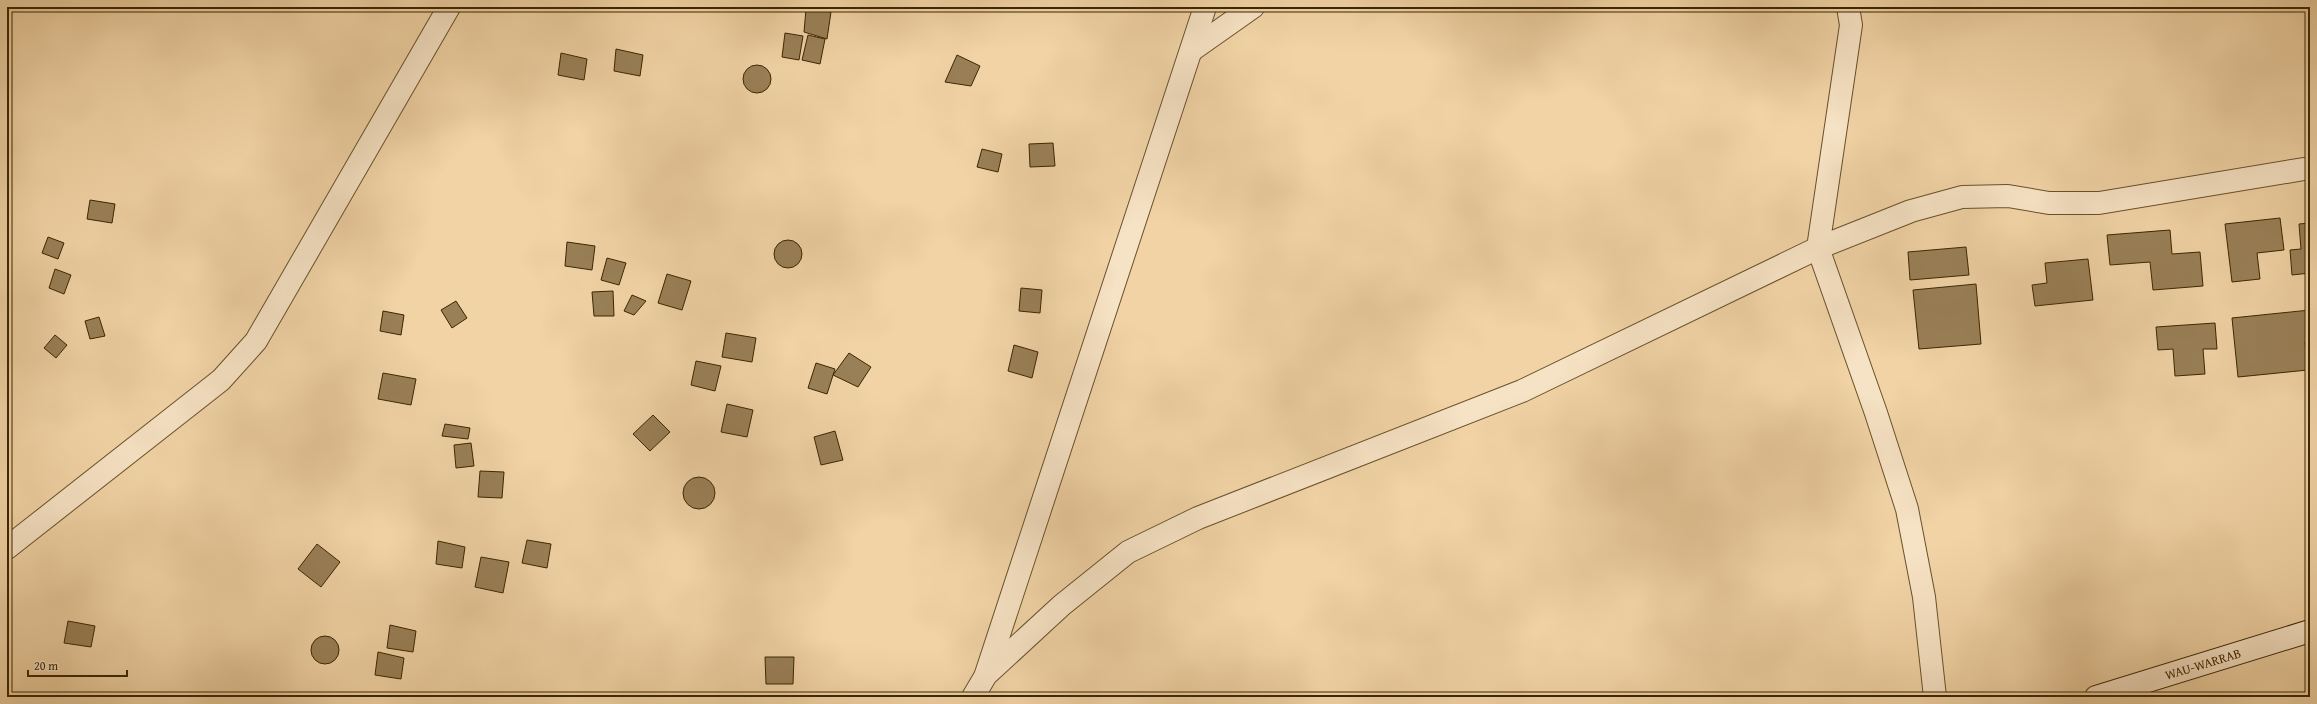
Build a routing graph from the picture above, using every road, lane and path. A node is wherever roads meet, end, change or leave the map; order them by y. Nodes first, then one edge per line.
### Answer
1 (449, 7) edge
2 (1205, 7) edge
3 (1253, 7) edge
4 (1848, 7) edge
5 (1192, 50) junction
6 (2310, 168) edge
7 (1818, 248) junction
8 (7, 548) edge
9 (2310, 631) edge
10 (986, 675) junction
11 (973, 697) edge
12 (1935, 697) edge
13 (2096, 697) edge

1 - 8 street
2 - 5 street
3 - 5 street
4 - 7 street
5 - 10 street
6 - 7 street
7 - 10 street
7 - 12 street
9 - 13 street, WAU-WARRAB
10 - 11 street

